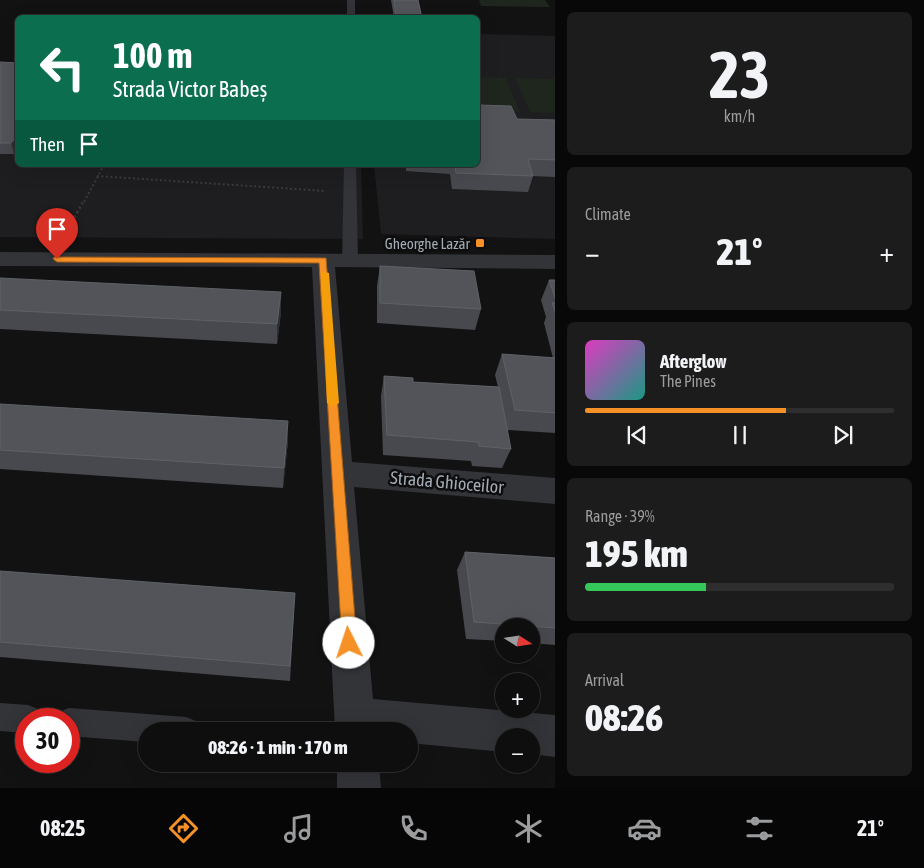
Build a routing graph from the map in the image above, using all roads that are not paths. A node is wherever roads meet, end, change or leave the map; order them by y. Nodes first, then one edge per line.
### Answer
1 (351, 0) edge
2 (351, 15) edge
3 (350, 167) edge
4 (0, 259) edge
5 (336, 260) junction
6 (555, 262) edge
7 (338, 473) junction
8 (555, 491) edge
9 (0, 716) edge
10 (15, 718) edge
11 (355, 722) edge
12 (80, 723) edge
13 (138, 727) edge
14 (418, 728) edge
15 (555, 736) edge
16 (358, 772) edge
17 (359, 788) edge

1 - 2 lane
3 - 5 lane
4 - 5 street
5 - 6 street
5 - 7 street
7 - 8 street, Strada Ghioceilor
7 - 11 street
9 - 10 lane
12 - 13 lane
14 - 15 street
16 - 17 street

